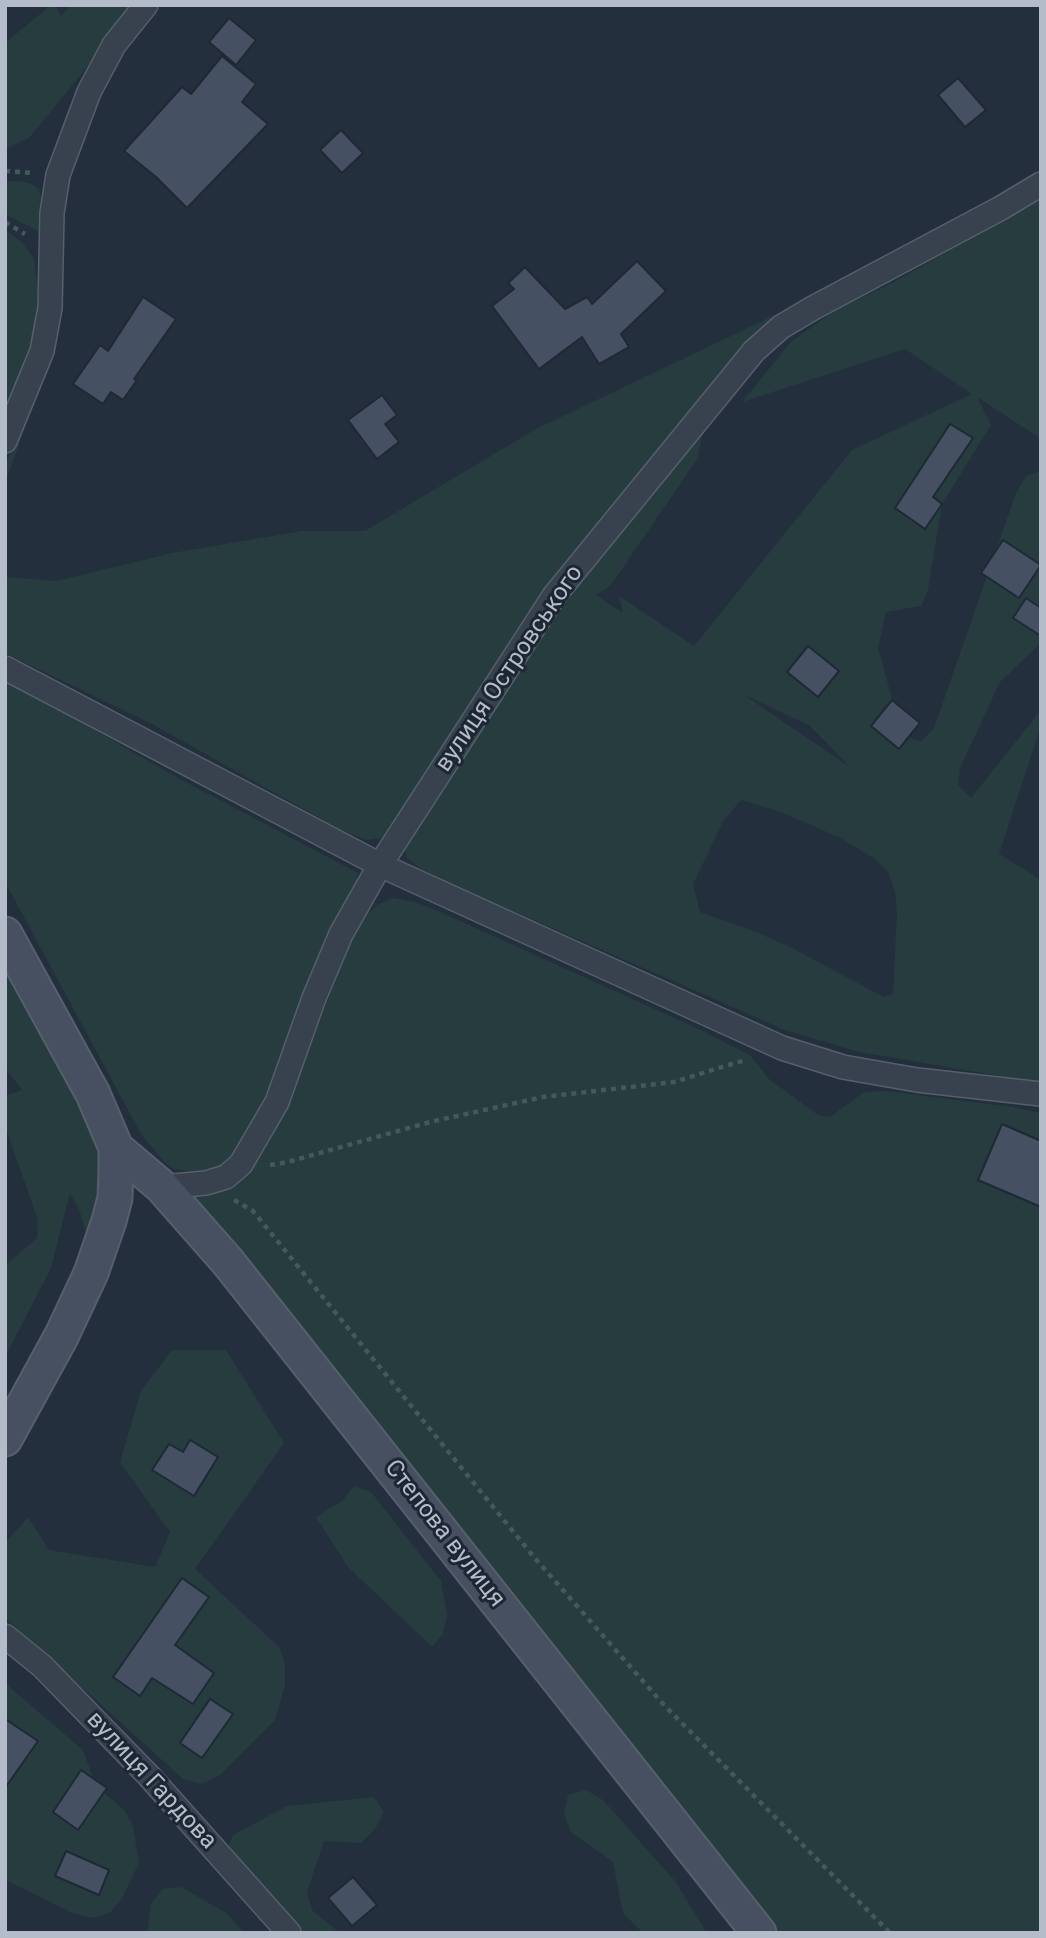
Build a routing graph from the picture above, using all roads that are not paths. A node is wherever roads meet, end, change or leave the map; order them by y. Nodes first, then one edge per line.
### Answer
1 (146, 5) edge
2 (1041, 184) edge
3 (5, 441) edge
4 (5, 668) edge
5 (380, 865) junction
6 (5, 934) edge
7 (1041, 1094) edge
8 (116, 1148) junction
9 (162, 1187) junction
10 (5, 1439) edge
11 (5, 1636) edge
12 (289, 1933) edge
13 (759, 1933) edge

1 - 3 street
2 - 5 street, вулиця Островського
4 - 5 street
5 - 7 street
5 - 9 street, вулиця Островського
6 - 8 street
8 - 9 street, Степова вулиця
8 - 10 street
9 - 13 street, Степова вулиця
11 - 12 street, вулиця Гардова

